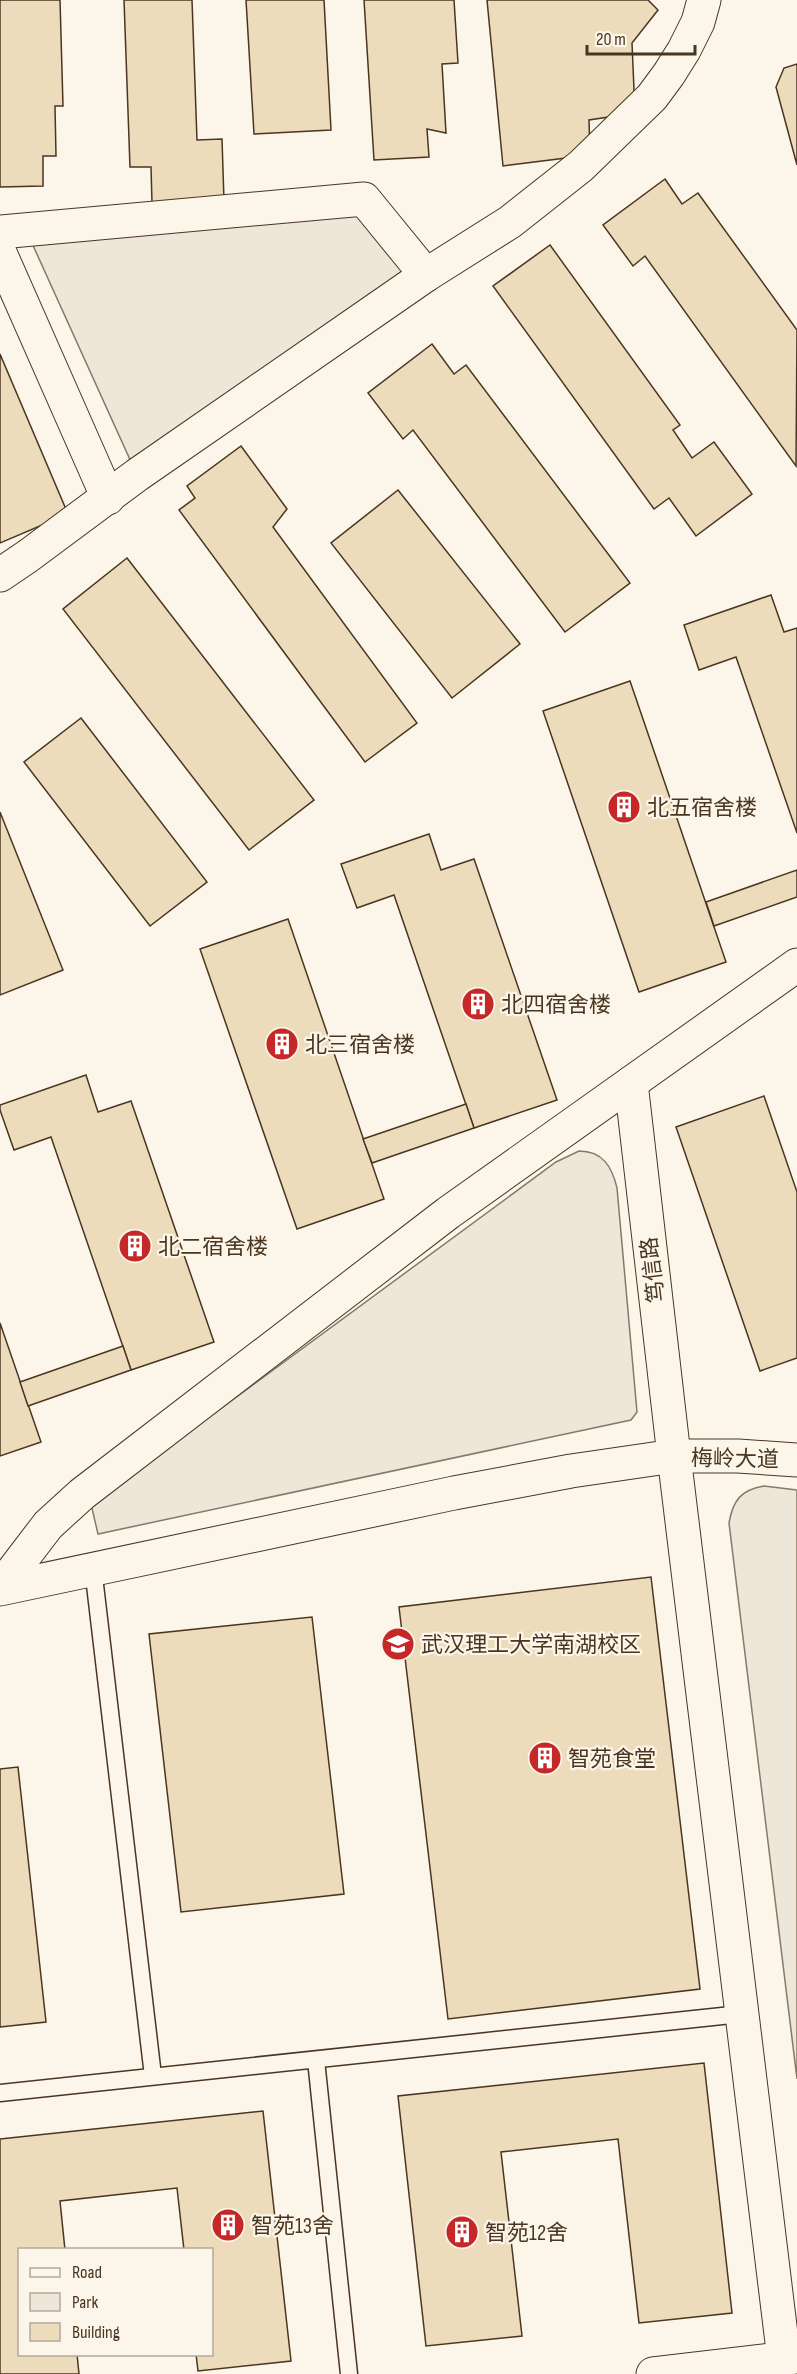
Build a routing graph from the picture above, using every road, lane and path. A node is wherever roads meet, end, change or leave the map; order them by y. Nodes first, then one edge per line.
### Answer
1 (704, 0) edge
2 (0, 232) edge
3 (0, 253) edge
4 (426, 275) junction
5 (108, 498) junction
6 (0, 574) edge
7 (797, 965) edge
8 (631, 1083) junction
9 (674, 1456) junction
10 (797, 1460) edge
11 (93, 1568) junction
12 (0, 1588) edge
13 (741, 2014) junction
14 (316, 2060) junction
15 (153, 2076) junction
16 (0, 2093) edge
17 (790, 2358) edge
18 (349, 2374) edge
19 (652, 2374) edge

1 - 4 street
2 - 4 street
3 - 5 street
4 - 5 street
5 - 6 street
7 - 8 street
8 - 9 street, 笃信路
8 - 12 street
9 - 10 street, 梅岭大道
9 - 11 street, 梅岭大道
9 - 13 street, 笃信路
11 - 12 street, 梅岭大道
11 - 15 lane
13 - 14 lane
13 - 17 street, 笃信路
14 - 15 lane
14 - 18 lane
15 - 16 lane
17 - 19 street

